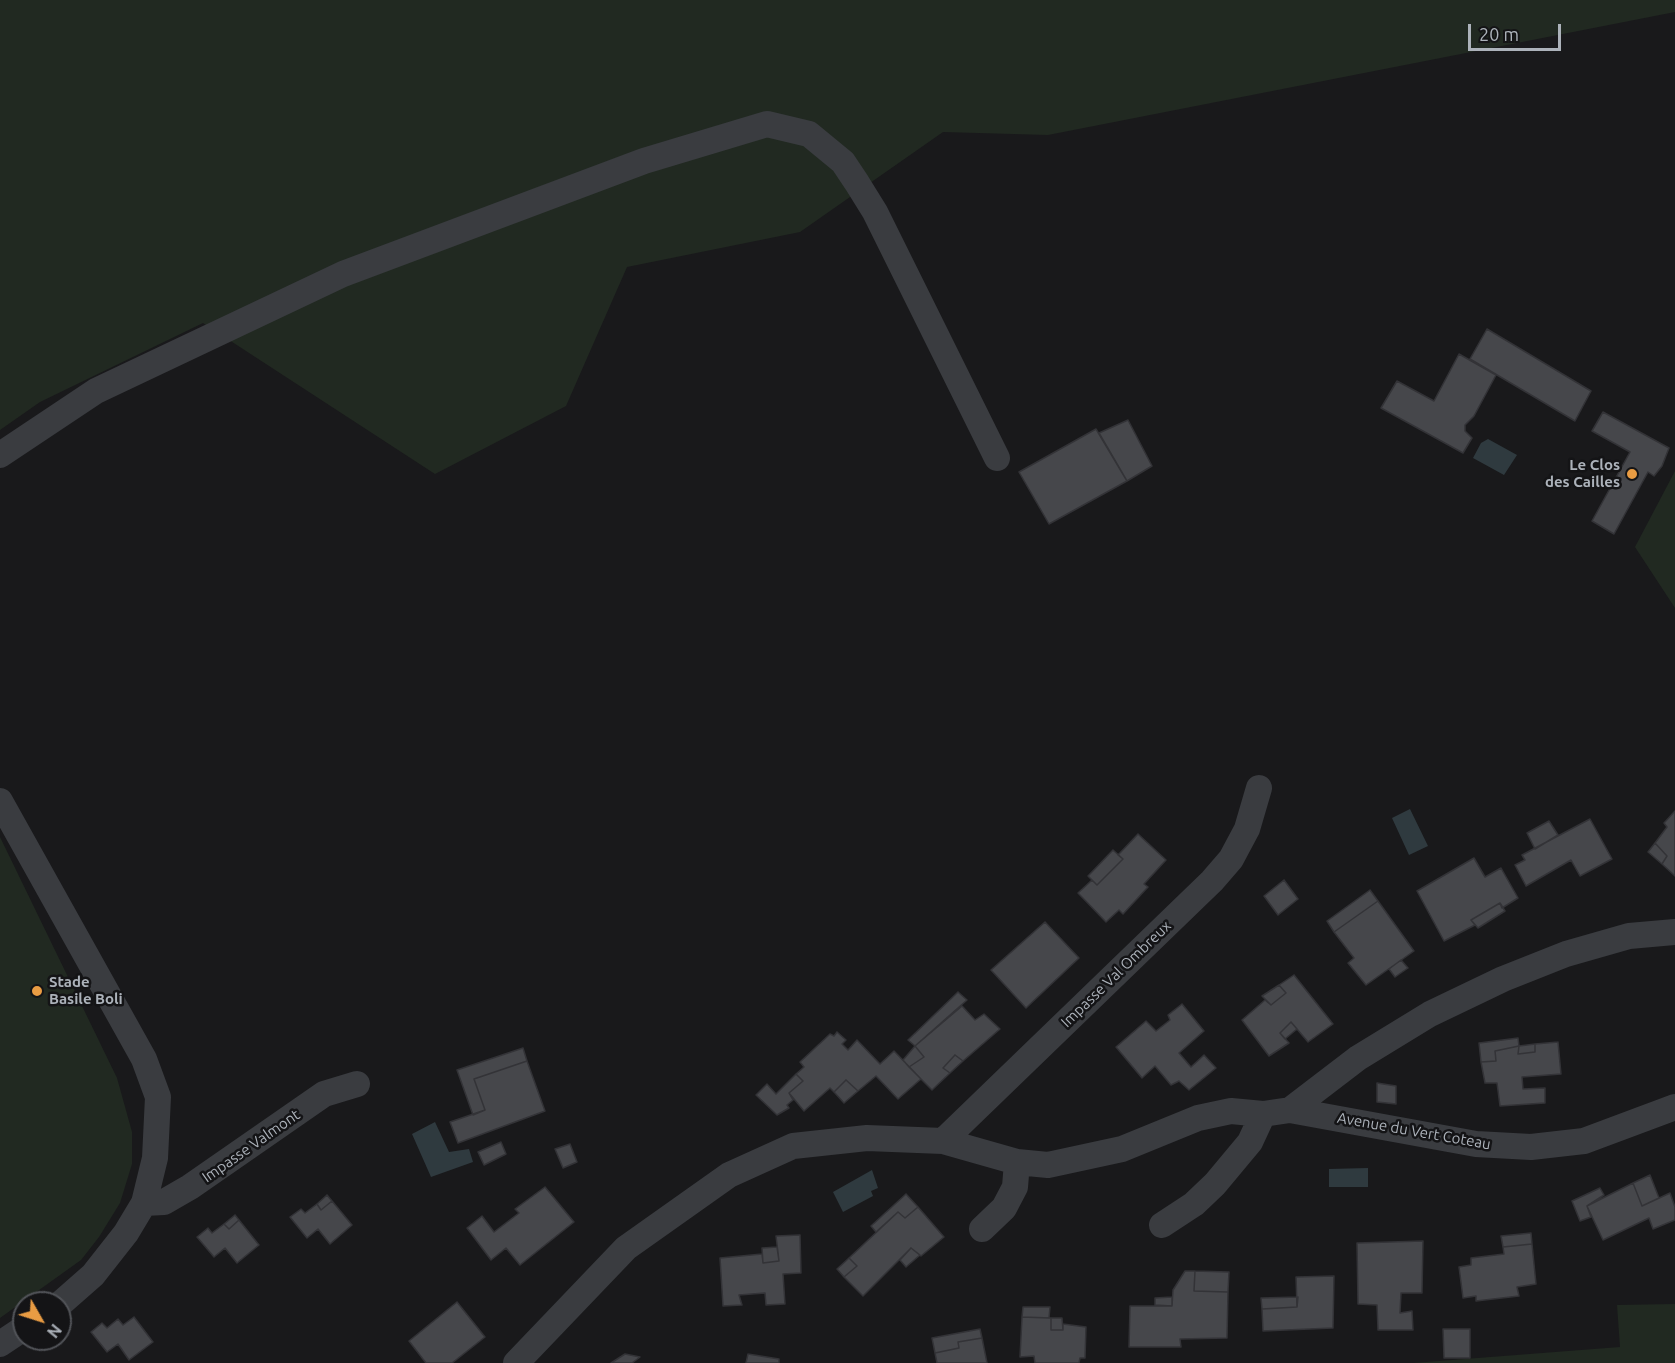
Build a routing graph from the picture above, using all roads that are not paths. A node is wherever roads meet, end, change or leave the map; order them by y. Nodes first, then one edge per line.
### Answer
1 (0, 455) edge
2 (997, 458) dead end
3 (1259, 788) dead end
4 (0, 801) edge
5 (1675, 932) edge
6 (357, 1084) dead end
7 (1675, 1107) edge
8 (1290, 1110) junction
9 (1263, 1114) junction
10 (943, 1141) junction
11 (1017, 1162) junction
12 (144, 1203) junction
13 (1162, 1225) dead end
14 (982, 1229) dead end
15 (72, 1293) edge
16 (516, 1363) edge

1 - 2 street
3 - 10 street, Impasse Val Ombreux
4 - 12 street
5 - 8 street
6 - 12 street, Impasse Valmont
7 - 8 street, Avenue du Vert Coteau
8 - 9 street
9 - 11 street
9 - 13 street
10 - 11 street
10 - 16 street
11 - 14 street
12 - 15 street

